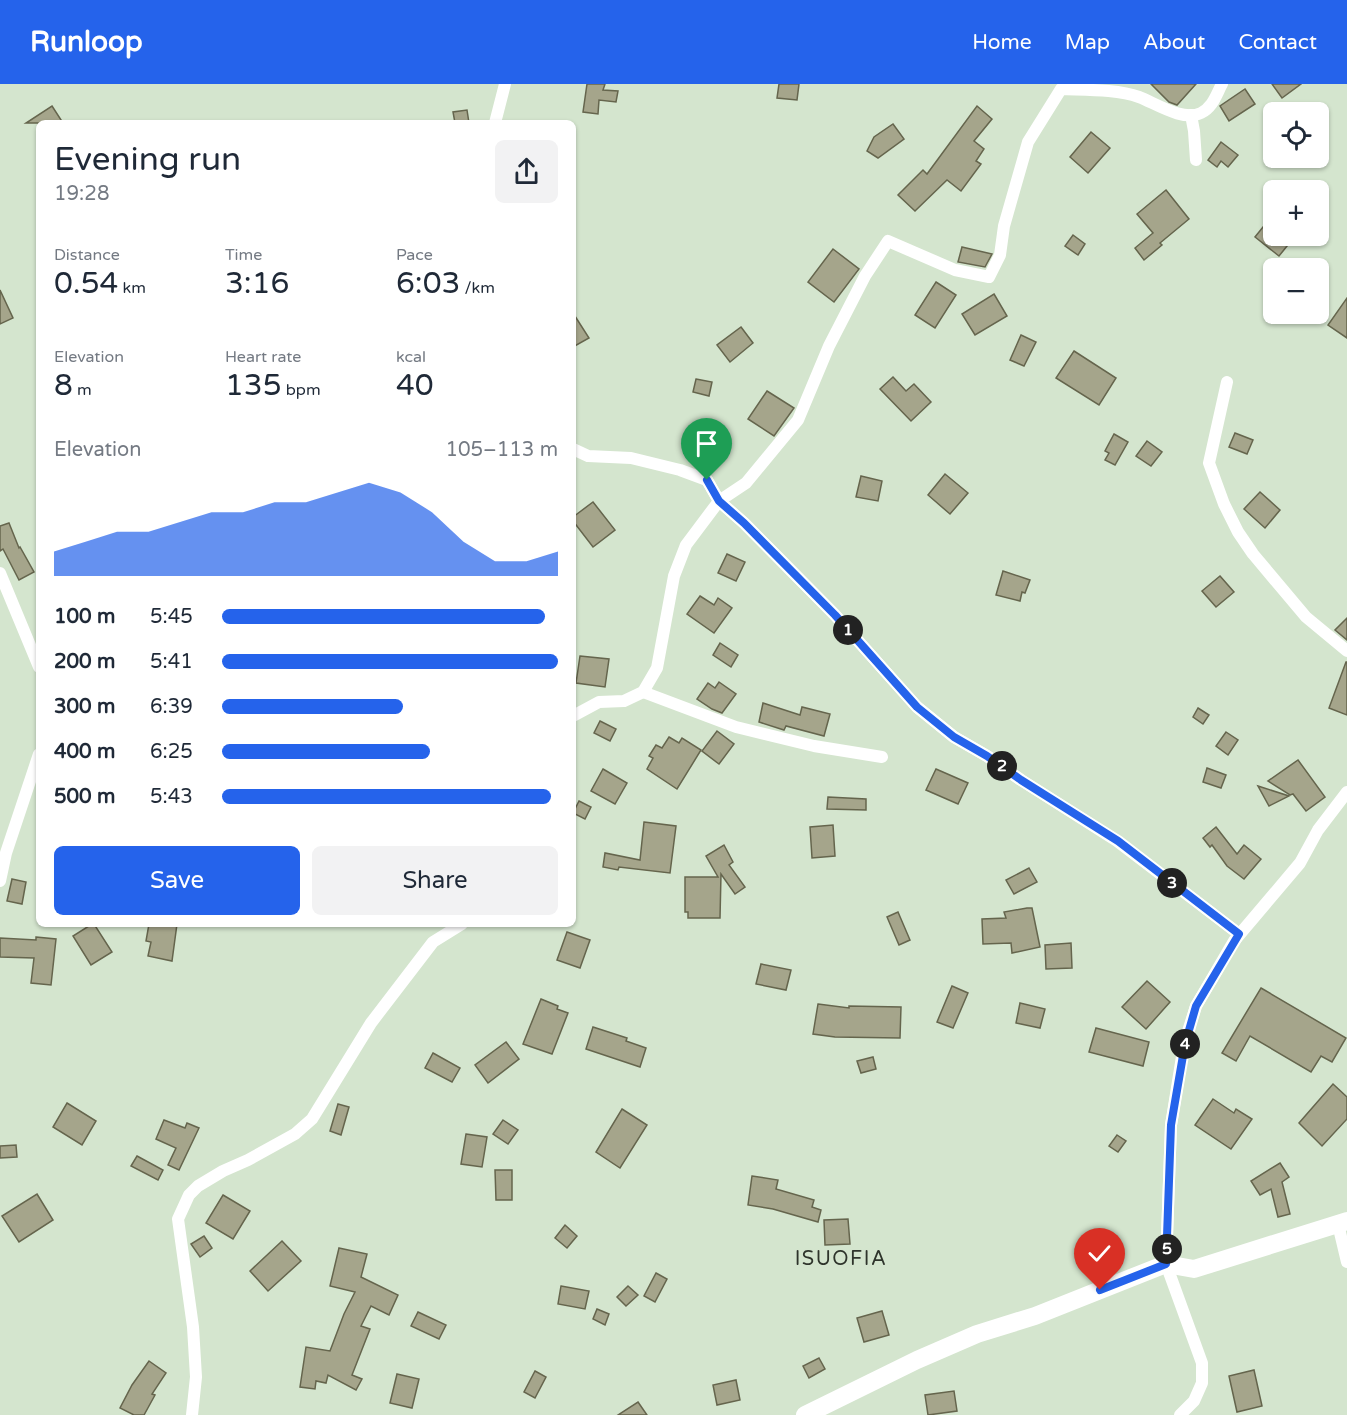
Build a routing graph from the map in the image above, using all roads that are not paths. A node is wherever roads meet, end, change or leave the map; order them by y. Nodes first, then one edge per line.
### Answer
1 (505, 84) edge
2 (1222, 84) edge
3 (1191, 116) junction
4 (496, 120) edge
5 (1196, 160) dead end
6 (1227, 382) dead end
7 (576, 450) edge
8 (719, 501) junction
9 (0, 573) edge
10 (1347, 651) edge
11 (36, 660) edge
12 (643, 692) junction
13 (576, 714) edge
14 (882, 757) dead end
15 (36, 763) edge
16 (1347, 792) edge
17 (0, 881) edge
18 (457, 927) edge
19 (1239, 934) junction
20 (1342, 1222) edge
21 (1347, 1262) edge
22 (1166, 1264) junction
23 (192, 1415) edge
24 (805, 1415) edge
25 (1180, 1415) edge

1 - 4 street
2 - 3 street
3 - 5 street
3 - 8 street
6 - 10 street
7 - 8 street
8 - 12 street
8 - 19 street
9 - 11 street
12 - 13 street
12 - 14 street
15 - 17 street
16 - 19 street
18 - 23 street
19 - 22 street
20 - 21 street
20 - 22 main road
22 - 24 main road
22 - 25 street

